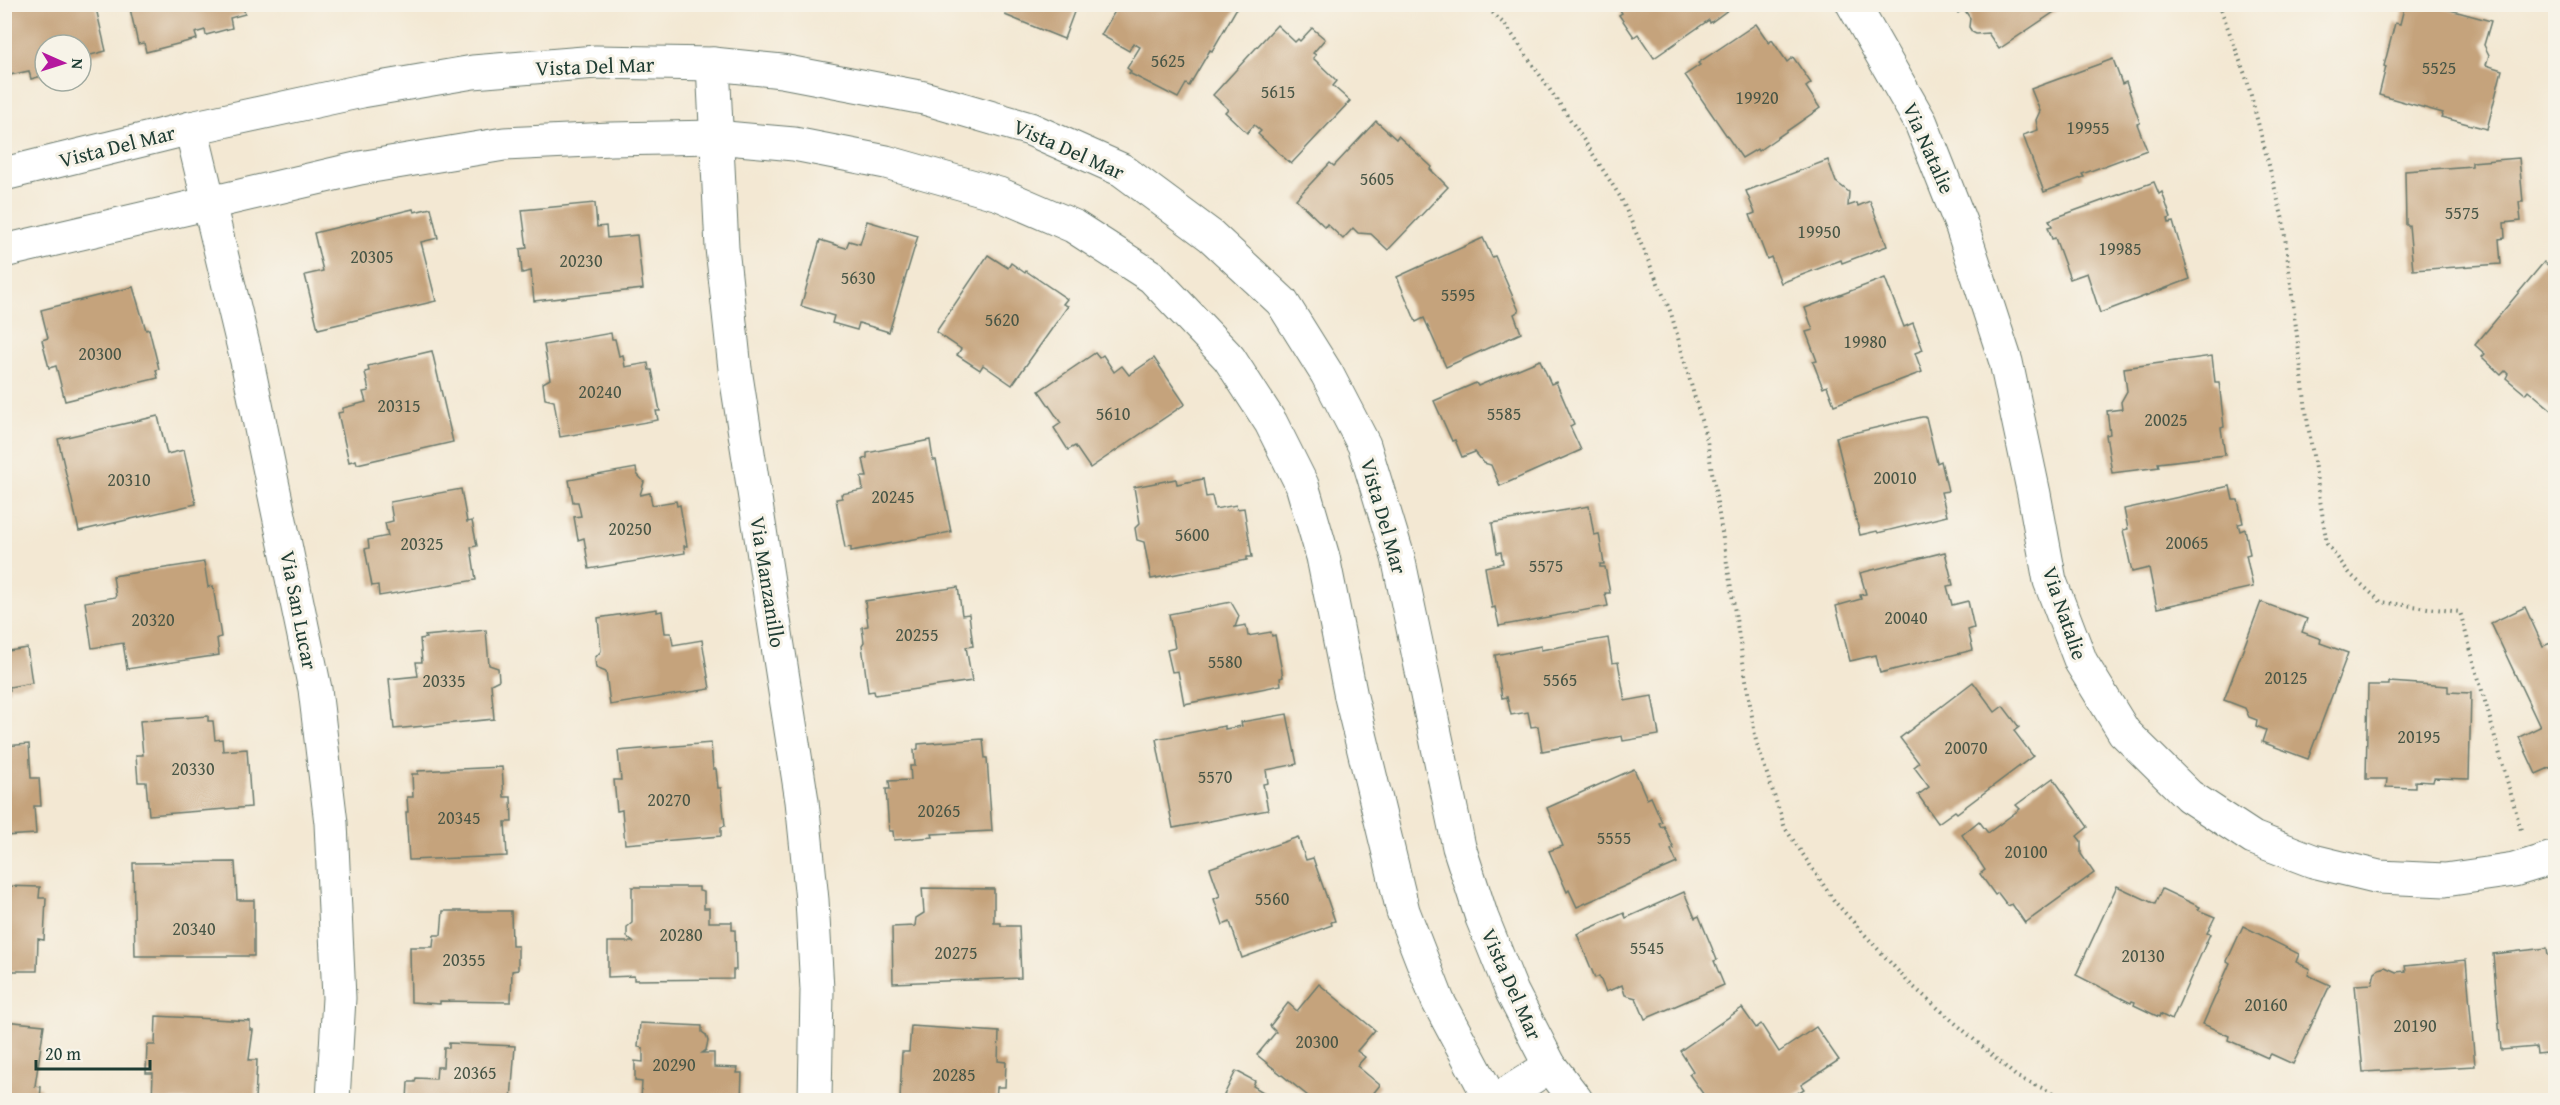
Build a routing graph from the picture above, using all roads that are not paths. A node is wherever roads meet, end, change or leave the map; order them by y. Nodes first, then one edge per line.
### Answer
1 (1853, 4) edge
2 (713, 64) junction
3 (191, 128) junction
4 (714, 137) junction
5 (4, 174) edge
6 (210, 203) junction
7 (4, 251) edge
8 (2543, 861) edge
9 (1550, 1066) junction
10 (333, 1101) edge
11 (815, 1101) edge
12 (1491, 1101) edge
13 (1497, 1101) edge
14 (1576, 1101) edge

1 - 8 street, Via Natalie
2 - 3 street, Vista Del Mar
2 - 4 street, Via Manzanillo
2 - 9 street, Vista Del Mar
3 - 5 street, Vista Del Mar
3 - 6 street, Via San Lucar
4 - 6 street
4 - 11 street, Via Manzanillo
4 - 12 street
6 - 7 street
6 - 10 street, Via San Lucar
9 - 13 street
9 - 14 street, Vista Del Mar

